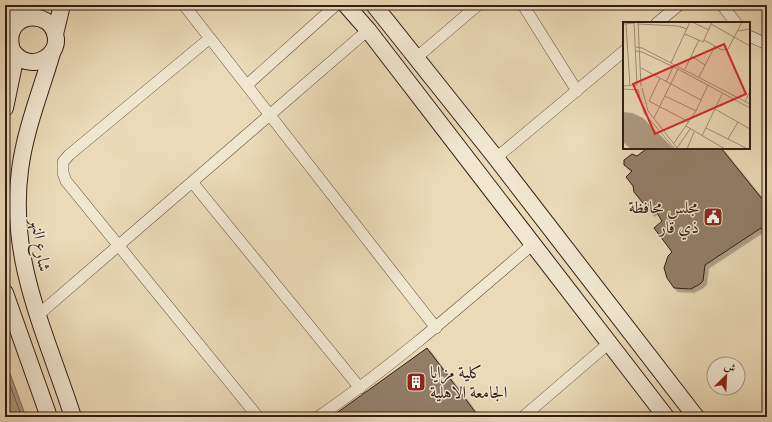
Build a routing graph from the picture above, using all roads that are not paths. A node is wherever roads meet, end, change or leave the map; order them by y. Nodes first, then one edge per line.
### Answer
1 (62, 5) edge
2 (184, 5) edge
3 (336, 5) edge
4 (346, 5) edge
5 (374, 5) edge
6 (478, 5) edge
7 (523, 5) edge
8 (679, 5) edge
9 (722, 5) edge
10 (5, 11) edge
11 (28, 14) edge
12 (658, 22) edge
13 (735, 22) edge
14 (368, 30) junction
15 (55, 34) junction
16 (750, 36) edge
17 (210, 38) junction
18 (767, 44) edge
19 (11, 49) edge
20 (623, 52) edge
21 (52, 53) junction
22 (416, 58) junction
23 (247, 85) junction
24 (576, 91) junction
25 (452, 103) junction
26 (5, 108) edge
27 (270, 115) junction
28 (434, 116) junction
29 (496, 158) junction
30 (192, 182) junction
31 (533, 244) junction
32 (119, 245) junction
33 (5, 293) edge
34 (38, 315) junction
35 (436, 328) junction
36 (608, 344) junction
37 (360, 388) junction
38 (49, 417) edge
39 (73, 417) edge
40 (258, 417) edge
41 (318, 417) edge
42 (523, 417) edge
43 (666, 417) edge
44 (696, 417) edge

1 - 15 main road
2 - 17 street
3 - 23 street
4 - 14 main road
5 - 22 main road
6 - 22 street
7 - 24 street
8 - 12 street
9 - 13 street
10 - 11 main road
11 - 15 main road
11 - 19 main road
14 - 27 street
14 - 28 main road
15 - 21 main road
16 - 18 street
17 - 23 street
17 - 32 street
19 - 21 main road
19 - 26 main road
20 - 24 street
21 - 34 main road, شارع النهر
22 - 25 main road
23 - 27 street
24 - 29 street
25 - 28 main road
25 - 29 main road
27 - 30 street
27 - 35 street
28 - 31 main road
29 - 44 main road
30 - 32 street
30 - 37 street
31 - 35 street
31 - 36 main road
32 - 34 street
32 - 40 street
33 - 38 main road
34 - 39 main road, شارع النهر
35 - 37 street
36 - 42 street
36 - 43 main road
37 - 41 street

